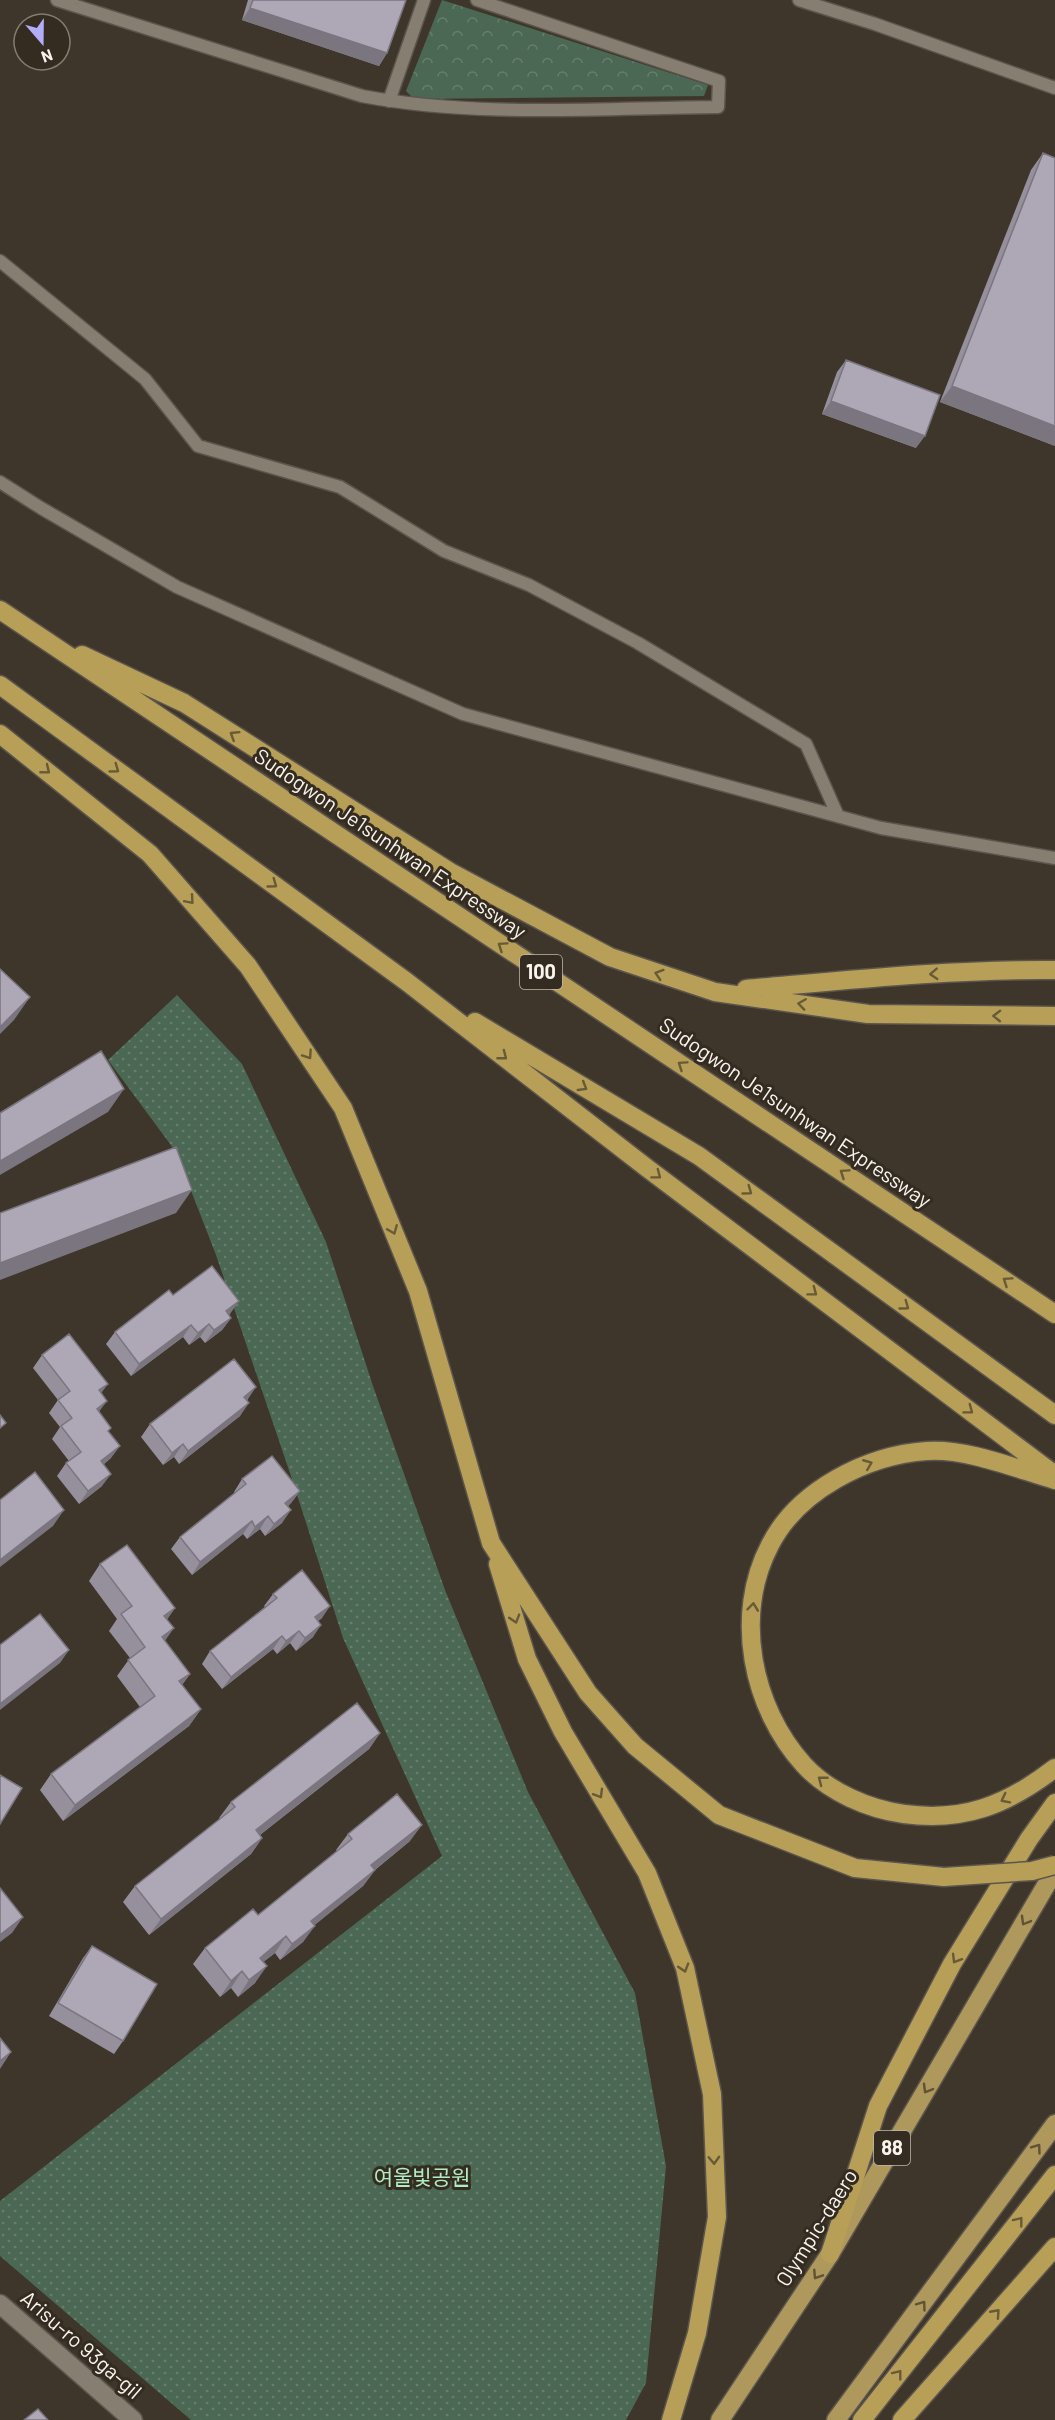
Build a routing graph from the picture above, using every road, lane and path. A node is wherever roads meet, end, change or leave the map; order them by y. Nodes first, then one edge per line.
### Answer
1 (57, 0) edge
2 (424, 0) edge
3 (477, 0) edge
4 (799, 0) edge
5 (1055, 88) edge
6 (389, 101) junction
7 (0, 261) edge
8 (0, 482) edge
9 (0, 610) edge
10 (26, 629) junction
11 (0, 686) edge
12 (0, 734) edge
13 (838, 816) junction
14 (1055, 858) edge
15 (1055, 970) edge
16 (407, 982) junction
17 (714, 992) junction
18 (1055, 1016) edge
19 (1055, 1314) edge
20 (1055, 1415) edge
21 (1055, 1475) edge
22 (1055, 1480) edge
23 (491, 1543) junction
24 (1055, 1768) edge
25 (1055, 1803) edge
26 (1055, 1865) edge
27 (1055, 1870) edge
28 (1055, 2124) edge
29 (1055, 2175) edge
30 (1055, 2247) edge
31 (830, 2254) junction
32 (0, 2304) edge
33 (132, 2420) edge
34 (671, 2420) edge
35 (720, 2420) edge
36 (836, 2420) edge
37 (862, 2420) edge
38 (902, 2420) edge

1 - 6 lane
2 - 6 lane
3 - 6 lane
4 - 5 lane
7 - 13 lane
8 - 13 lane
9 - 10 highway, Sudogwon Je1sunhwan Expressway / 100
17 -> 10 highway
19 -> 10 highway, Sudogwon Je1sunhwan Expressway / 100
11 -> 16 highway
12 -> 23 highway
13 - 14 lane
15 -> 17 highway
16 -> 20 highway
16 -> 21 highway
18 -> 17 highway
24 -> 22 highway
23 - 26 highway, bridge
23 -> 34 highway
25 -> 31 highway
27 -> 31 highway, Olympic-daero / 88
36 -> 28 highway
37 -> 29 highway
38 -> 30 highway
31 -> 35 highway, Olympic-daero / 88
32 - 33 street, Arisu-ro 93ga-gil

